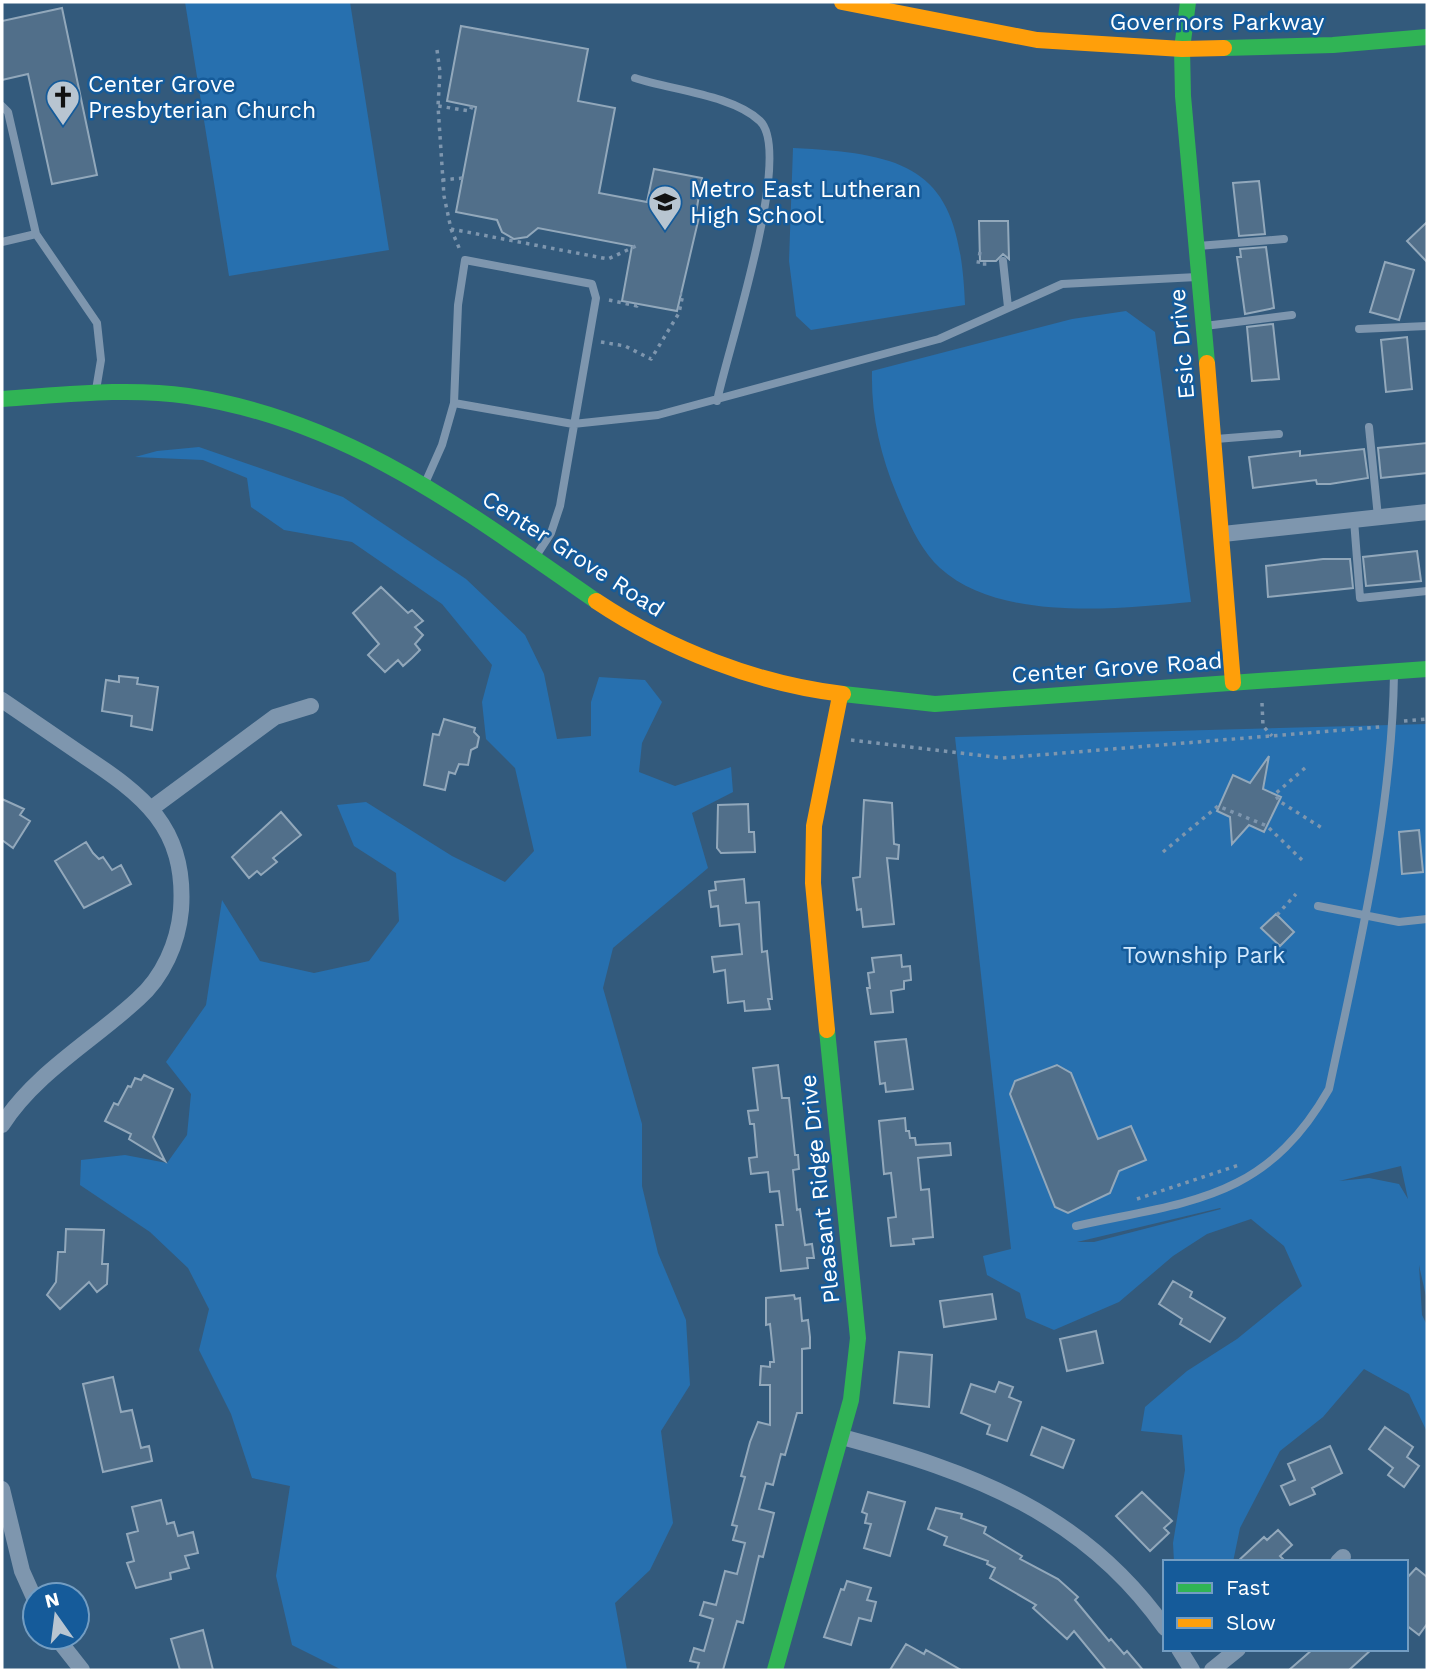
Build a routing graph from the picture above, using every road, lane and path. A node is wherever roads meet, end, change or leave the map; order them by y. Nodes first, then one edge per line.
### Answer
1 (842, 2) edge
2 (1188, 2) edge
3 (1427, 37) edge
4 (1182, 49) junction
5 (437, 50) dead end
6 (635, 78) dead end
7 (2, 106) edge
8 (438, 106) junction
9 (472, 106) dead end
10 (463, 178) dead end
11 (442, 180) junction
12 (451, 229) junction
13 (36, 234) junction
14 (1284, 239) dead end
15 (2, 242) edge
16 (636, 246) dead end
17 (1198, 246) junction
18 (980, 252) dead end
19 (465, 260) junction
20 (1003, 263) joint
21 (1200, 277) junction
22 (680, 294) dead end
23 (596, 298) junction
24 (638, 304) dead end
25 (1007, 307) junction
26 (1292, 315) dead end
27 (1203, 326) junction
28 (1427, 326) edge
29 (1359, 329) dead end
30 (589, 340) junction
31 (96, 393) junction
32 (2, 399) edge
33 (717, 401) junction
34 (454, 403) junction
35 (573, 424) junction
36 (1369, 427) dead end
37 (1279, 434) dead end
38 (1213, 439) junction
39 (425, 484) junction
40 (1427, 512) edge
41 (1378, 517) junction
42 (1354, 520) junction
43 (1223, 534) junction
44 (534, 558) junction
45 (1427, 591) edge
46 (1427, 669) edge
47 (1394, 671) junction
48 (1233, 683) junction
49 (840, 696) junction
50 (2, 700) edge
51 (1262, 703) dead end
52 (311, 706) dead end
53 (1427, 719) edge
54 (1393, 722) junction
55 (832, 737) junction
56 (1273, 737) junction
57 (1305, 768) dead end
58 (152, 808) junction
59 (1321, 828) dead end
60 (1163, 852) dead end
61 (1302, 860) dead end
62 (1296, 894) dead end
63 (1318, 906) dead end
64 (1278, 915) dead end
65 (1364, 917) junction
66 (1427, 919) edge
67 (2, 1125) edge
68 (1275, 1155) junction
69 (1134, 1200) dead end
70 (1076, 1226) dead end
71 (842, 1437) junction
72 (2, 1489) edge
73 (26, 1581) edge
74 (1163, 1626) edge
75 (68, 1651) edge
76 (1181, 1651) edge
77 (1236, 1651) edge
78 (82, 1670) edge
79 (775, 1670) edge
80 (1192, 1670) edge
81 (1212, 1670) edge

1 - 4 street, Governors Parkway
2 - 4 street, Esic Drive
3 - 4 street, Governors Parkway
4 - 17 street, Esic Drive
5 - 8 path
6 - 33 lane
7 - 13 lane
8 - 9 path
8 - 11 path
10 - 11 path
11 - 12 path
12 - 16 path
12 - 19 path
13 - 15 lane
13 - 31 lane
14 - 17 lane
17 - 21 street, Esic Drive
18 - 20 path
19 - 23 lane
19 - 34 lane
20 - 25 lane
21 - 25 lane
21 - 27 street, Esic Drive
22 - 30 path
23 - 24 path
23 - 30 lane
25 - 33 lane
26 - 27 lane
27 - 38 street, Esic Drive
28 - 29 lane
30 - 35 lane
31 - 32 street, Center Grove Road
31 - 39 street, Center Grove Road
33 - 35 lane
34 - 35 lane
34 - 39 lane
35 - 44 lane
36 - 41 lane
37 - 38 lane
38 - 43 street, Esic Drive
39 - 44 street, Center Grove Road
40 - 41 street
41 - 42 street
42 - 43 street
42 - 45 lane
43 - 48 street, Esic Drive
44 - 49 street, Center Grove Road
46 - 47 street, Center Grove Road
47 - 48 street, Center Grove Road
47 - 54 lane
48 - 49 street, Center Grove Road
49 - 55 street, Pleasant Ridge Drive
50 - 58 street
51 - 56 path
52 - 58 street
53 - 54 path
54 - 56 path
54 - 65 lane
55 - 56 path
55 - 71 street, Pleasant Ridge Drive
57 - 59 path
58 - 67 street
60 - 61 path
62 - 64 path
63 - 65 lane
65 - 66 lane
65 - 68 lane
68 - 69 path
68 - 70 lane
71 - 74 street
71 - 79 street, Pleasant Ridge Drive
72 - 73 street
75 - 78 street
76 - 80 street
77 - 81 street

